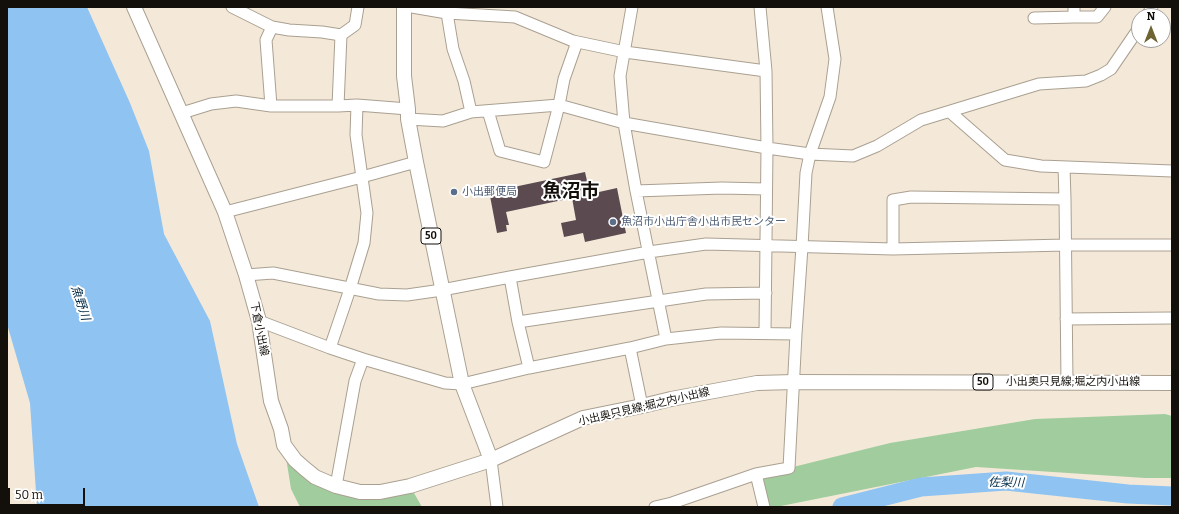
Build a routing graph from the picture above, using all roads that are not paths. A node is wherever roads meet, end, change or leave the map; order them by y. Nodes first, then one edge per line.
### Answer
1 (134, 7) edge
2 (232, 7) edge
3 (358, 7) edge
4 (404, 7) edge
5 (412, 7) edge
6 (632, 7) edge
7 (760, 7) edge
8 (827, 7) edge
9 (1105, 7) edge
10 (447, 12) junction
11 (1074, 12) edge
12 (1034, 18) dead end
13 (272, 27) junction
14 (341, 35) junction
15 (1131, 40) edge
16 (577, 42) junction
17 (625, 52) junction
18 (766, 71) junction
19 (357, 105) junction
20 (559, 105) junction
21 (271, 106) junction
22 (338, 106) junction
23 (488, 111) junction
24 (182, 112) junction
25 (472, 112) junction
26 (950, 112) junction
27 (408, 114) junction
28 (624, 124) junction
29 (767, 148) junction
30 (810, 154) junction
31 (416, 162) junction
32 (1064, 167) junction
33 (1172, 171) edge
34 (362, 177) junction
35 (766, 189) junction
36 (636, 192) junction
37 (1065, 199) junction
38 (225, 212) junction
39 (766, 245) junction
40 (1066, 245) junction
41 (1172, 245) edge
42 (802, 247) junction
43 (893, 249) junction
44 (649, 252) junction
45 (246, 275) junction
46 (510, 277) junction
47 (350, 289) junction
48 (442, 290) junction
49 (766, 293) junction
50 (658, 301) junction
51 (1172, 318) edge
52 (1066, 319) junction
53 (258, 321) junction
54 (518, 322) junction
55 (765, 333) junction
56 (796, 334) junction
57 (666, 339) junction
58 (330, 348) junction
59 (630, 348) junction
60 (363, 359) junction
61 (529, 368) junction
62 (794, 382) junction
63 (1067, 382) junction
64 (1172, 382) edge
65 (462, 384) junction
66 (642, 406) junction
67 (491, 460) junction
68 (757, 477) junction
69 (336, 486) junction
70 (497, 507) edge
71 (655, 507) edge
72 (764, 507) edge

1 - 24 main road, 下倉小出線
2 - 13 street
3 - 14 street
4 - 27 main road, 50
5 - 10 street
6 - 17 street
7 - 18 street
8 - 30 street
9 - 11 street
10 - 16 street
10 - 25 street
11 - 12 street
13 - 14 street
13 - 21 street
14 - 22 street
15 - 26 street
16 - 17 street
16 - 20 street
17 - 18 street
17 - 28 street
18 - 29 street
19 - 22 street
19 - 27 street
19 - 34 street
20 - 23 street
20 - 23 street
20 - 28 street
21 - 22 street
21 - 24 street
23 - 25 street
24 - 38 main road, 下倉小出線
25 - 27 street
26 - 30 street
26 - 32 street
27 - 31 main road, 50
28 - 29 street
28 - 36 street
29 - 30 street
29 - 35 street
30 - 42 street
31 - 34 street
31 - 48 main road, 50
32 - 33 street
32 - 37 street
34 - 38 street
34 - 47 street
35 - 36 street
35 - 39 street
36 - 44 street
37 - 40 street
37 - 43 street
38 - 45 main road, 下倉小出線
39 - 42 street
39 - 44 street
39 - 49 street
40 - 41 street
40 - 43 street
40 - 52 street
42 - 43 street
42 - 56 street
44 - 46 street
44 - 50 street
45 - 47 street
45 - 53 main road, 下倉小出線
46 - 48 street
46 - 54 street
47 - 48 street
47 - 58 street
48 - 65 main road, 50
49 - 50 street
49 - 55 street
50 - 54 street
50 - 57 street
51 - 52 street
52 - 63 street
53 - 58 street
53 - 69 main road, 下倉小出線
54 - 61 street
55 - 56 street
55 - 57 street
56 - 62 street
57 - 59 street
58 - 60 street
59 - 61 street
59 - 66 street
60 - 65 street
60 - 69 street
61 - 65 street
62 - 63 main road, 小出奥只見線;堀之内小出線 / 50
62 - 66 main road, 小出奥只見線;堀之内小出線 / 50
62 - 68 street
63 - 64 main road, 小出奥只見線;堀之内小出線 / 50
65 - 67 main road, 50
66 - 67 main road, 小出奥只見線;堀之内小出線 / 50
67 - 69 main road, 下倉小出線
67 - 70 street
68 - 71 street
68 - 72 street

